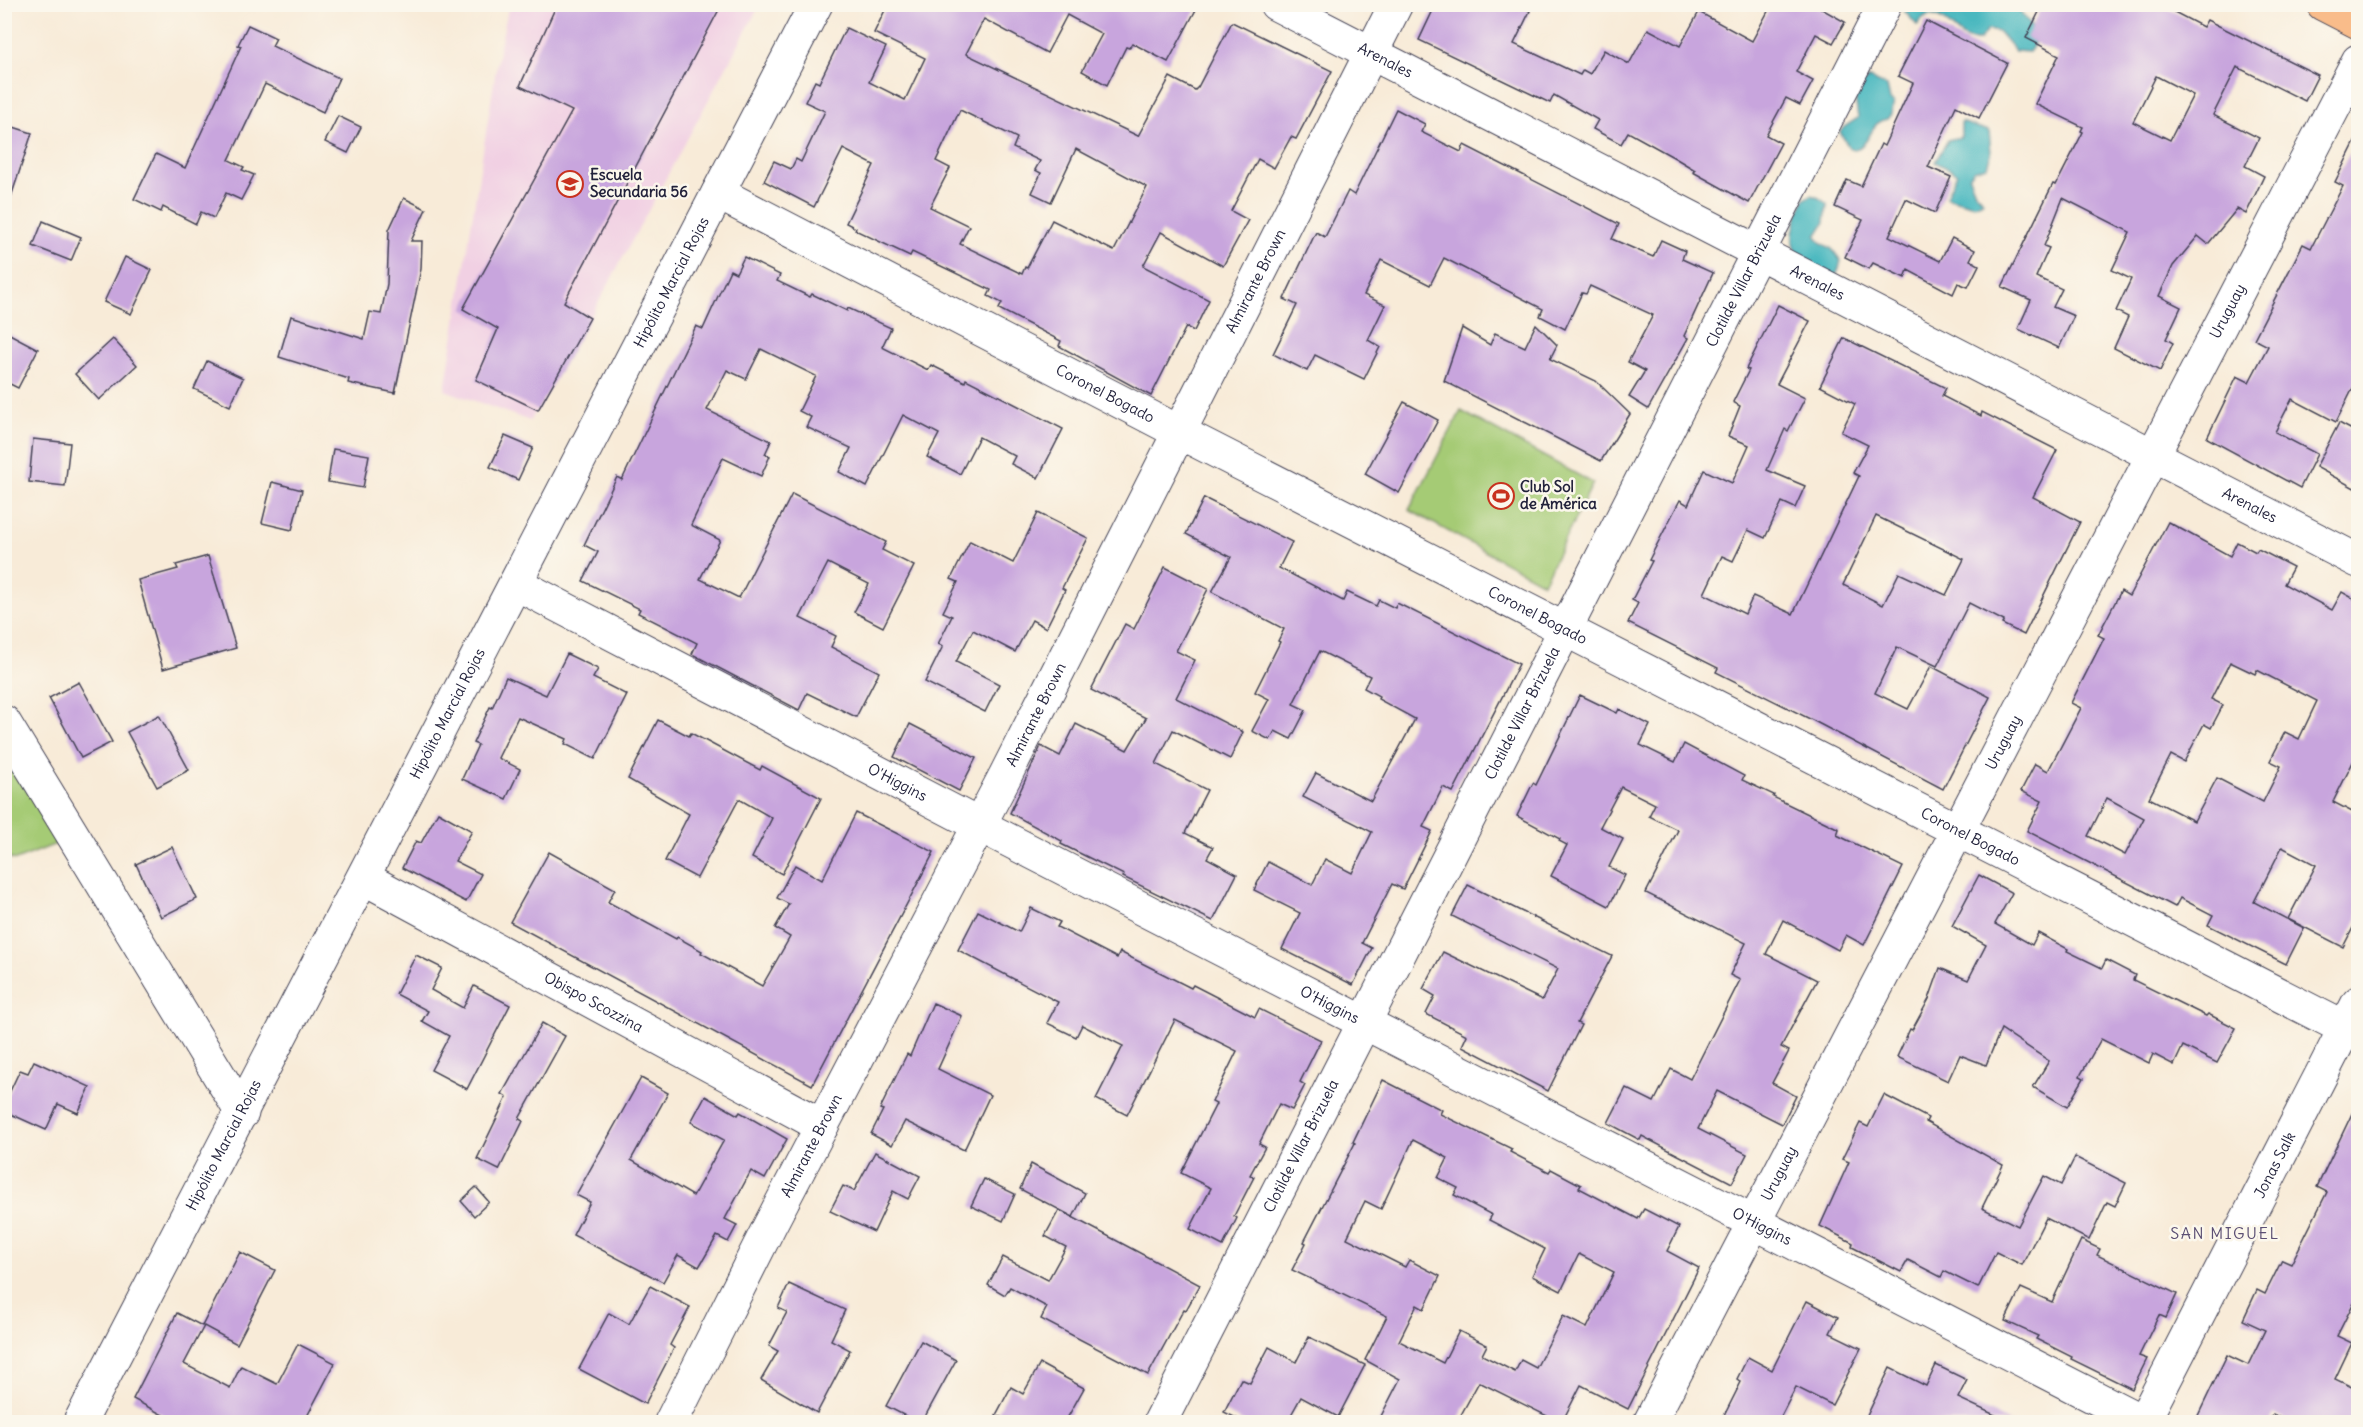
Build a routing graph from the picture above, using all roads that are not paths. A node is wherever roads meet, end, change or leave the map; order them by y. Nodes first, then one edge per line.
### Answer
1 (816, 4) edge
2 (1276, 4) edge
3 (1396, 4) edge
4 (1885, 4) edge
5 (2323, 4) edge
6 (2358, 22) edge
7 (1372, 54) junction
8 (2358, 61) edge
9 (718, 193) junction
10 (1758, 252) junction
11 (1179, 432) junction
12 (2154, 456) junction
13 (2358, 561) edge
14 (517, 584) junction
15 (1565, 630) junction
16 (4, 722) edge
17 (979, 825) junction
18 (1958, 830) junction
19 (364, 878) junction
20 (2354, 1022) edge
21 (1364, 1023) junction
22 (242, 1113) junction
23 (822, 1126) junction
24 (1754, 1222) junction
25 (80, 1422) edge
26 (671, 1422) edge
27 (1160, 1422) edge
28 (1650, 1422) edge
29 (2143, 1422) edge

1 - 9 street, Hipólito Marcial Rojas
2 - 7 street, Arenales
3 - 7 street, Almirante Brown
4 - 10 street, Clotilde Villar Brizuela
5 - 6 main road
7 - 10 street, Arenales
7 - 11 street, Almirante Brown
8 - 12 street, Uruguay
9 - 11 street, Coronel Bogado
9 - 14 street, Hipólito Marcial Rojas
10 - 12 street, Arenales
10 - 15 street, Clotilde Villar Brizuela
11 - 15 street, Coronel Bogado
11 - 17 street, Almirante Brown
12 - 13 street, Arenales
12 - 18 street, Uruguay
14 - 17 street, O'Higgins
14 - 19 street, Hipólito Marcial Rojas
15 - 18 street, Coronel Bogado
15 - 21 street, Clotilde Villar Brizuela
16 - 22 street
17 - 21 street, O'Higgins
17 - 23 street, Almirante Brown
18 - 20 street, Coronel Bogado
18 - 24 street, Uruguay
19 - 22 street, Hipólito Marcial Rojas
19 - 23 street, Obispo Scozzina
20 - 29 street, Jonas Salk
21 - 24 street, O'Higgins
21 - 27 street, Clotilde Villar Brizuela
22 - 25 street, Hipólito Marcial Rojas
23 - 26 street, Almirante Brown
24 - 28 street, Uruguay
24 - 29 street, O'Higgins

